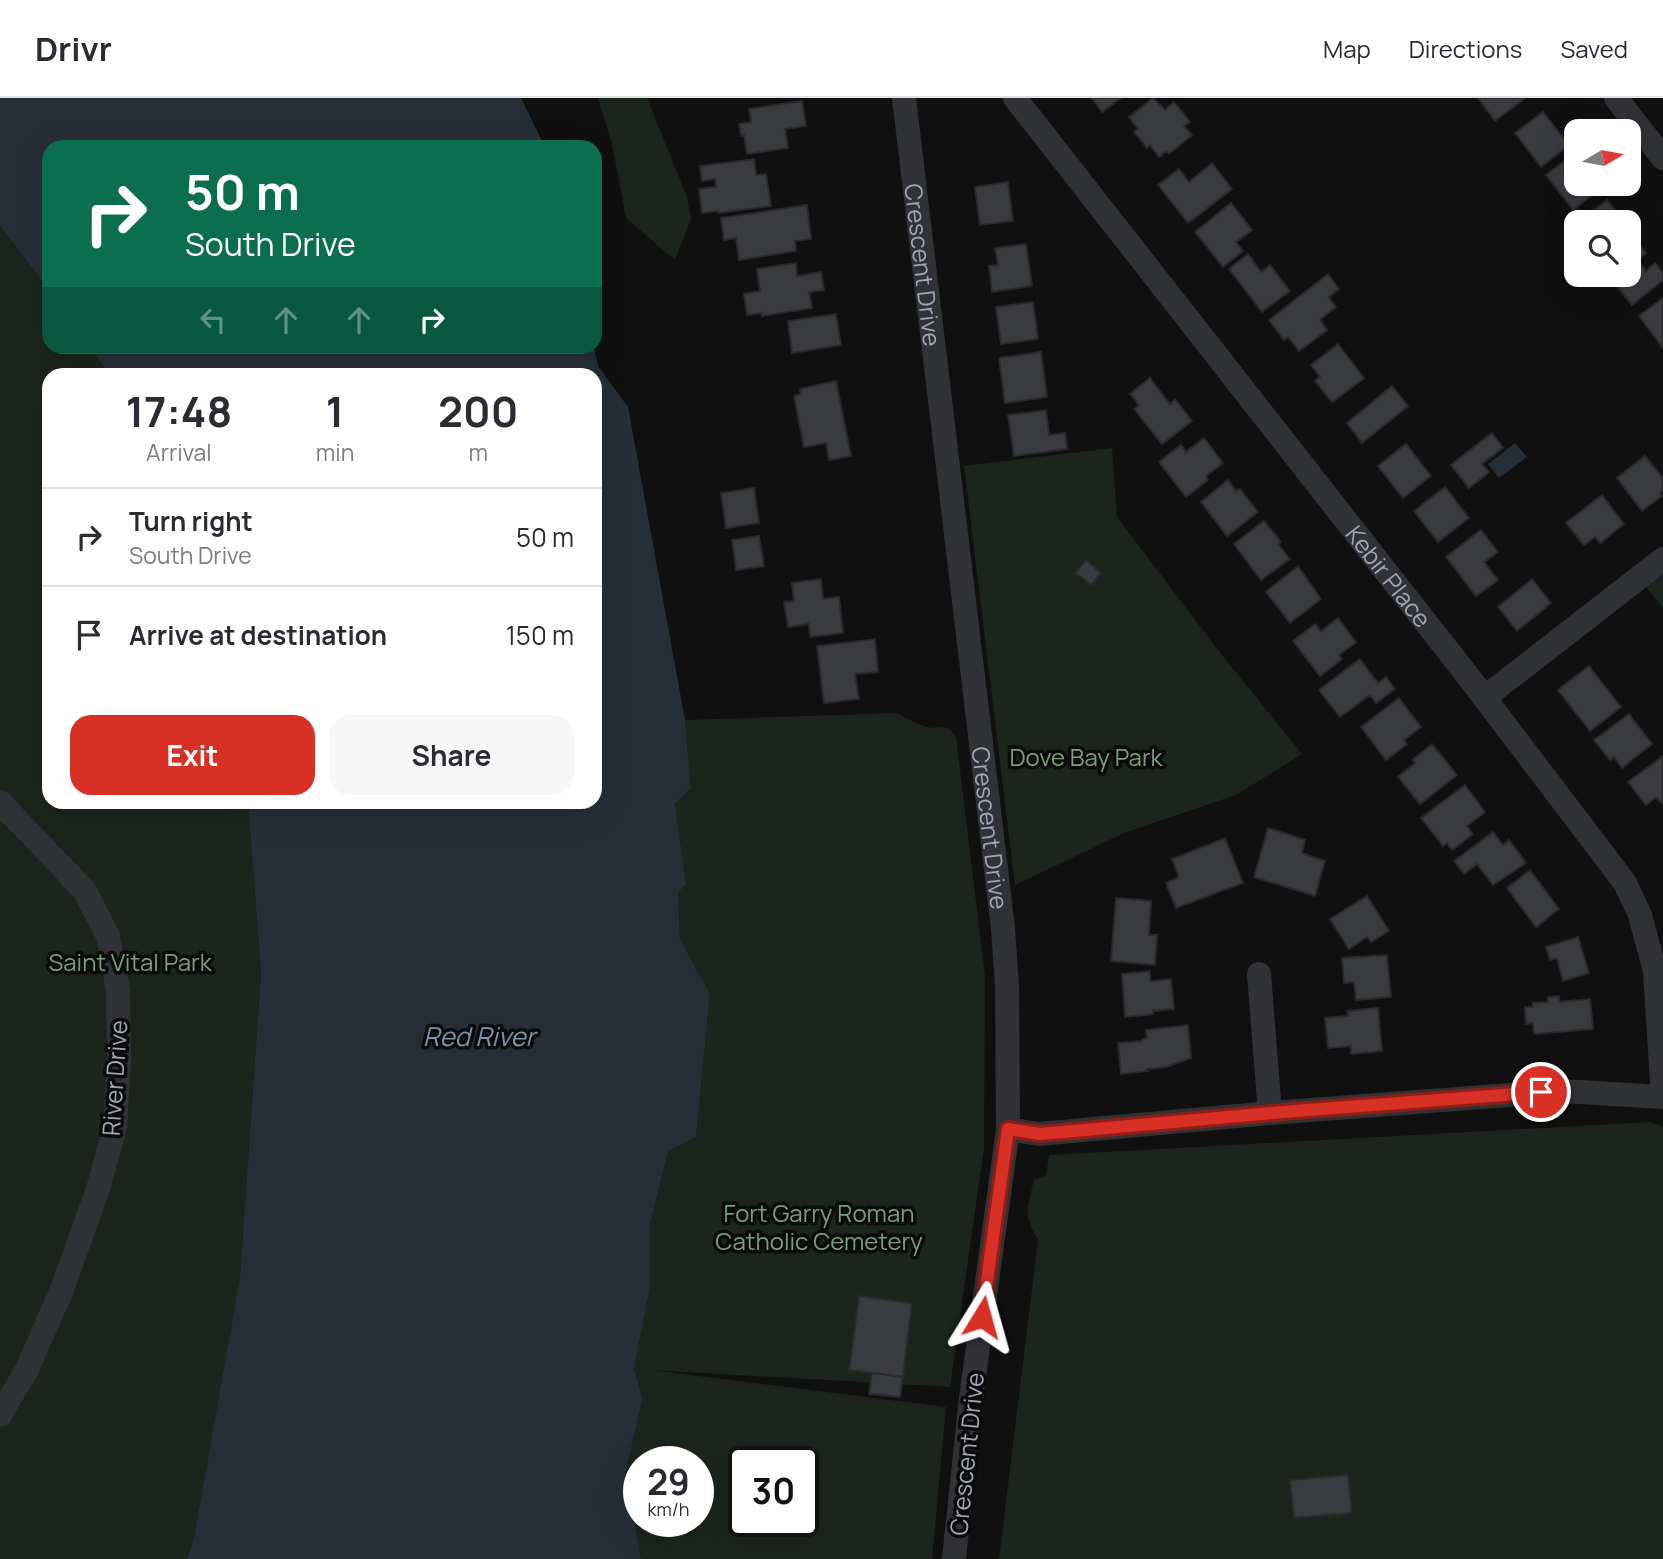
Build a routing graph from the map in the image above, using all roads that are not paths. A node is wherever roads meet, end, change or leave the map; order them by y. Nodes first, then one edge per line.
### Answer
1 (904, 98) edge
2 (1015, 98) edge
3 (1616, 98) edge
4 (1663, 158) edge
5 (1663, 559) edge
6 (1484, 698) junction
7 (0, 802) edge
8 (1259, 974) dead end
9 (1663, 1097) edge
10 (1270, 1113) junction
11 (1008, 1129) junction
12 (0, 1415) edge
13 (954, 1559) edge

1 - 11 street, Crescent Drive
2 - 6 street, Kebir Place
3 - 4 street
5 - 6 street
6 - 9 street, Kebir Place
7 - 12 street, River Drive
8 - 10 street
9 - 10 street
10 - 11 street
11 - 13 street, Crescent Drive

